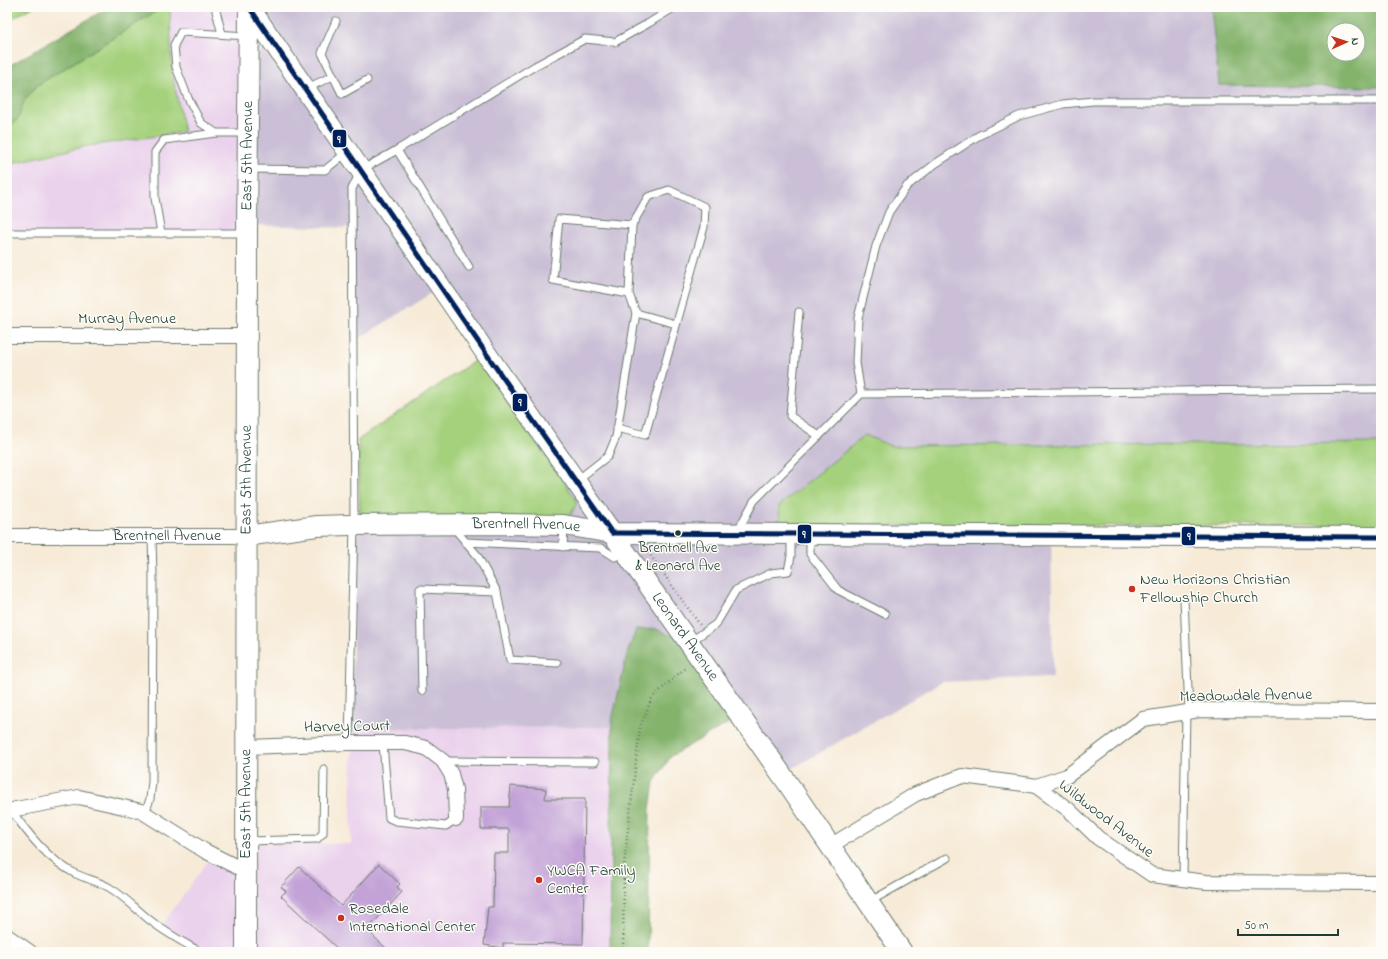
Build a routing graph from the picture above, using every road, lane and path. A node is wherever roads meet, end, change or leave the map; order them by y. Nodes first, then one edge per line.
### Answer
1 (216, 7) edge
2 (249, 7) edge
3 (675, 7) edge
4 (336, 21) dead end
5 (222, 34) junction
6 (249, 36) junction
7 (333, 76) junction
8 (368, 80) dead end
9 (305, 89) junction
10 (1381, 101) edge
11 (216, 133) junction
12 (248, 133) junction
13 (397, 150) junction
14 (348, 151) junction
15 (247, 169) junction
16 (361, 170) junction
17 (632, 225) junction
18 (7, 233) edge
19 (161, 233) junction
20 (247, 233) junction
21 (469, 266) dead end
22 (629, 294) junction
23 (799, 312) dead end
24 (636, 313) junction
25 (676, 324) junction
26 (7, 336) edge
27 (247, 336) junction
28 (1381, 389) edge
29 (861, 394) junction
30 (618, 428) junction
31 (819, 436) junction
32 (576, 481) junction
33 (450, 524) junction
34 (354, 525) junction
35 (564, 525) junction
36 (612, 533) junction
37 (736, 534) junction
38 (800, 534) junction
39 (7, 536) edge
40 (152, 536) junction
41 (247, 536) junction
42 (1381, 536) edge
43 (465, 542) junction
44 (629, 542) junction
45 (563, 547) junction
46 (496, 592) junction
47 (1184, 598) dead end
48 (885, 614) dead end
49 (698, 643) junction
50 (557, 663) dead end
51 (422, 691) dead end
52 (1381, 711) edge
53 (1188, 712) junction
54 (349, 743) junction
55 (383, 743) junction
56 (247, 747) junction
57 (443, 761) junction
58 (595, 762) dead end
59 (324, 769) dead end
60 (1036, 786) junction
61 (9, 811) edge
62 (145, 813) junction
63 (456, 819) joint
64 (247, 841) junction
65 (830, 846) junction
66 (947, 858) dead end
67 (247, 872) junction
68 (1183, 879) junction
69 (1381, 883) edge
70 (868, 902) junction
71 (7, 936) edge
72 (30, 952) edge
73 (200, 952) edge
74 (246, 952) edge
75 (623, 952) edge
76 (902, 952) edge

1 - 5 lane
2 - 6 street, East 5th Avenue
2 - 9 street
3 - 13 lane
4 - 7 lane
5 - 6 lane
5 - 11 lane
6 - 12 street, East 5th Avenue
7 - 8 lane
7 - 9 lane
9 - 14 street
10 - 29 lane
11 - 12 lane
11 - 19 lane
12 - 15 street, East 5th Avenue
13 - 16 lane
13 - 21 lane
14 - 15 lane
14 - 16 street
15 - 20 street, East 5th Avenue
16 - 32 street
16 - 34 lane
17 - 22 lane
17 - 22 lane
17 - 25 lane
18 - 19 lane
19 - 20 lane
20 - 27 street, East 5th Avenue
22 - 24 lane
23 - 31 lane
24 - 25 lane
24 - 30 lane
25 - 30 lane
26 - 27 street, Murray Avenue
27 - 41 street, East 5th Avenue
28 - 29 lane
29 - 31 lane
30 - 32 lane
31 - 37 lane
32 - 36 street
33 - 34 street, Brentnell Avenue
33 - 35 street, Brentnell Avenue
33 - 43 lane
34 - 41 street, Brentnell Avenue
34 - 54 lane
35 - 36 street, Brentnell Avenue
35 - 45 lane
36 - 44 street, Brentnell Avenue
37 - 38 street, Brentnell Avenue
37 - 44 street, Brentnell Avenue
38 - 42 street, Brentnell Avenue
38 - 48 lane
38 - 49 lane
39 - 40 street, Brentnell Avenue
40 - 41 street, Brentnell Avenue
40 - 62 lane
41 - 56 street, East 5th Avenue
43 - 45 lane
43 - 46 lane
44 - 45 lane
44 - 49 street, Leonard Avenue
44 - 49 path
46 - 50 lane
46 - 51 lane
47 - 53 lane
49 - 65 street, Leonard Avenue
49 - 75 path
52 - 53 street, Meadowdale Avenue
53 - 60 street, Meadowdale Avenue
53 - 68 lane
54 - 55 street, Harvey Court
54 - 56 street, Harvey Court
55 - 57 street, Harvey Court
55 - 63 lane
56 - 64 street, East 5th Avenue
57 - 58 lane
57 - 63 street, Harvey Court
59 - 64 lane
60 - 65 street, Wildwood Avenue
60 - 68 street, Wildwood Avenue
61 - 62 street
61 - 73 lane
62 - 67 street
64 - 67 street, East 5th Avenue
65 - 70 street, Leonard Avenue
66 - 70 lane
67 - 74 street, East 5th Avenue
68 - 69 street, Wildwood Avenue
70 - 76 street, Leonard Avenue
71 - 72 street

